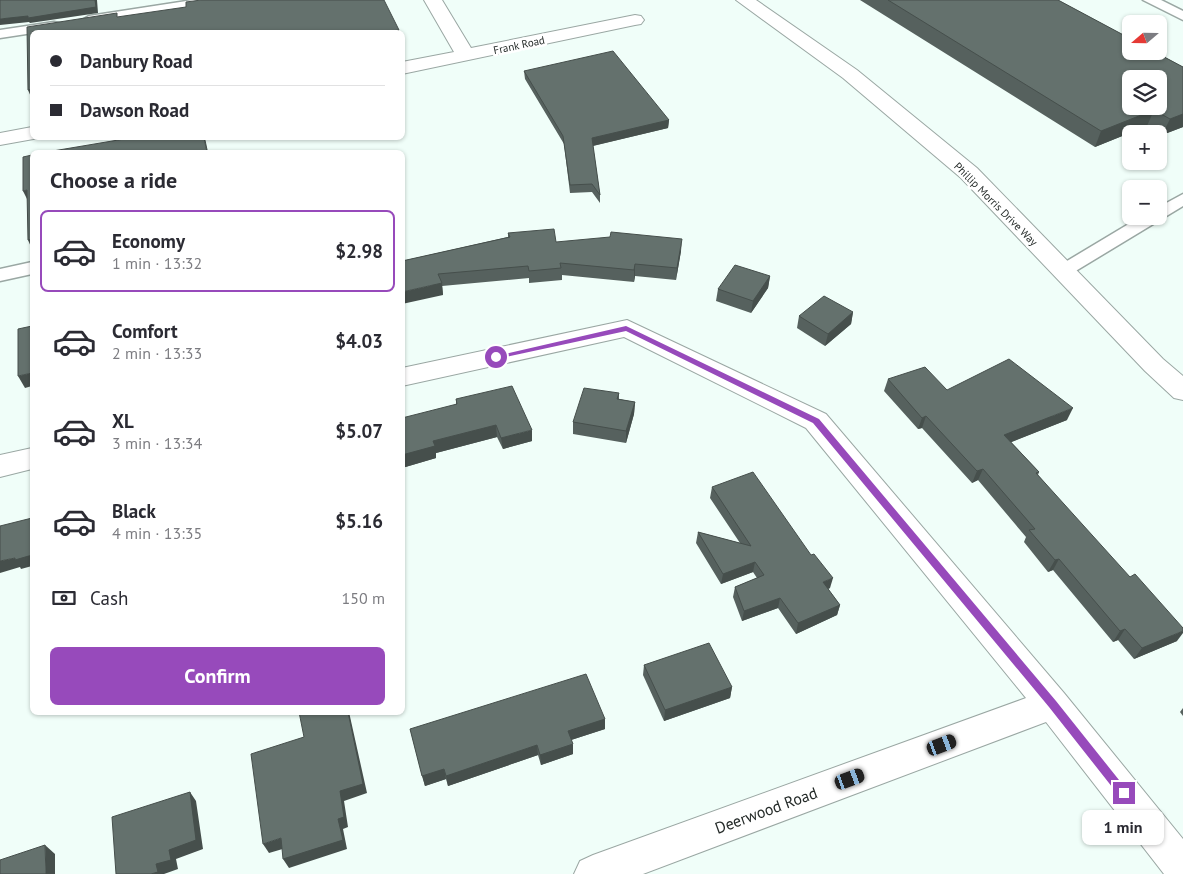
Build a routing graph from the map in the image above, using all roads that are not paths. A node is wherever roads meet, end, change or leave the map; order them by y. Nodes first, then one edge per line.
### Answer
1 (219, 0) edge
2 (433, 0) edge
3 (745, 0) edge
4 (1150, 0) edge
5 (1183, 16) edge
6 (635, 20) dead end
7 (0, 34) edge
8 (466, 56) junction
9 (405, 67) edge
10 (30, 133) edge
11 (0, 139) edge
12 (1183, 199) edge
13 (1167, 209) edge
14 (1140, 225) edge
15 (30, 268) edge
16 (1063, 271) junction
17 (0, 275) edge
18 (405, 376) edge
19 (1183, 391) edge
20 (30, 459) edge
21 (0, 466) edge
22 (1052, 704) junction
23 (1183, 868) edge
24 (593, 874) edge

1 - 7 lane
2 - 8 street
3 - 16 street, Phillip Morris Drive Way
4 - 5 lane
6 - 8 street, Frank Road
8 - 9 street, Frank Road
10 - 11 street
12 - 13 lane
14 - 16 lane
15 - 17 lane
16 - 19 street, Phillip Morris Drive Way
18 - 22 street
20 - 21 street
22 - 23 street
22 - 24 street, Deerwood Road

